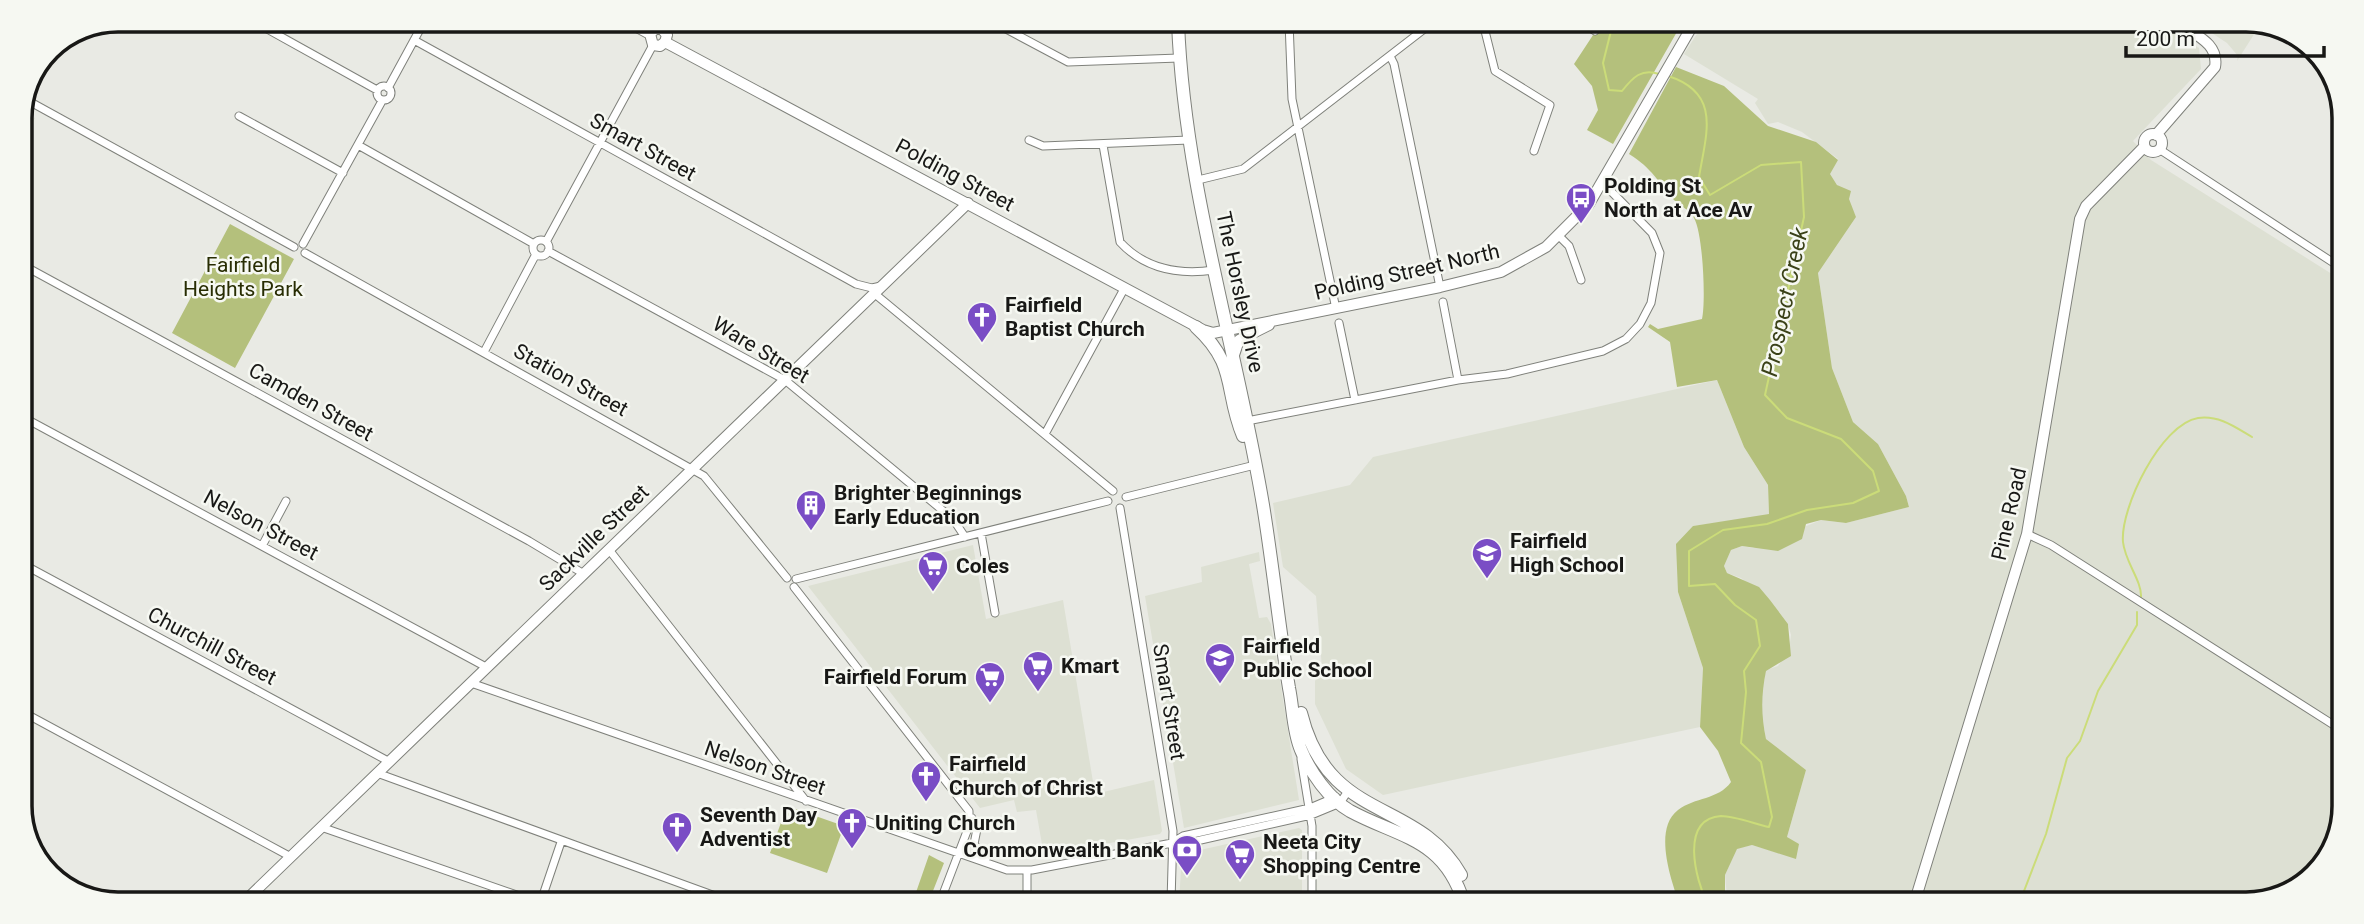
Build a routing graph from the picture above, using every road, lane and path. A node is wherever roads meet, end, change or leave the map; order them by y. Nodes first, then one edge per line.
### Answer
1 (273, 32) edge
2 (418, 32) edge
3 (642, 32) edge
4 (654, 32) edge
5 (666, 32) edge
6 (1012, 32) edge
7 (1178, 32) edge
8 (1289, 32) edge
9 (1421, 32) edge
10 (1485, 32) edge
11 (1689, 32) edge
12 (2191, 32) edge
13 (652, 39) junction
14 (414, 40) junction
15 (666, 42) junction
16 (1390, 56) junction
17 (1179, 58) junction
18 (388, 88) junction
19 (377, 90) junction
20 (382, 101) junction
21 (33, 104) edge
22 (239, 116) dead end
23 (1298, 125) junction
24 (2156, 135) junction
25 (1029, 140) dead end
26 (1189, 140) junction
27 (599, 143) junction
28 (358, 145) junction
29 (1103, 145) junction
30 (2144, 147) junction
31 (2159, 149) junction
32 (1534, 151) dead end
33 (343, 173) junction
34 (1198, 180) junction
35 (1602, 182) junction
36 (968, 203) junction
37 (1559, 236) junction
38 (546, 242) junction
39 (303, 244) junction
40 (534, 244) junction
41 (294, 247) junction
42 (548, 251) junction
43 (305, 253) junction
44 (536, 254) junction
45 (2332, 262) edge
46 (32, 269) edge
47 (1215, 270) junction
48 (1581, 280) dead end
49 (887, 282) junction
50 (856, 284) junction
51 (1440, 287) junction
52 (1125, 289) junction
53 (875, 294) junction
54 (1443, 302) dead end
55 (1336, 309) junction
56 (859, 310) junction
57 (1275, 321) junction
58 (1339, 323) dead end
59 (1196, 327) junction
60 (1228, 331) junction
61 (484, 352) junction
62 (1234, 358) junction
63 (785, 380) junction
64 (1458, 380) junction
65 (1354, 401) junction
66 (1247, 421) junction
67 (32, 422) edge
68 (1045, 434) junction
69 (1251, 444) junction
70 (1255, 465) junction
71 (692, 468) junction
72 (1113, 491) junction
73 (1126, 497) junction
74 (286, 501) dead end
75 (1108, 501) junction
76 (1120, 508) junction
77 (981, 533) junction
78 (2027, 534) junction
79 (965, 537) junction
80 (262, 546) junction
81 (610, 551) junction
82 (32, 569) edge
83 (1272, 569) junction
84 (584, 574) junction
85 (795, 583) junction
86 (995, 612) dead end
87 (486, 667) junction
88 (471, 683) junction
89 (32, 717) edge
90 (2332, 724) edge
91 (1299, 748) junction
92 (388, 761) junction
93 (377, 773) junction
94 (1348, 791) junction
95 (1337, 800) junction
96 (806, 801) junction
97 (1310, 811) junction
98 (971, 818) junction
99 (321, 827) junction
100 (561, 842) junction
101 (1172, 843) junction
102 (957, 853) junction
103 (291, 857) junction
104 (992, 864) junction
105 (1027, 871) junction
106 (254, 892) edge
107 (505, 892) edge
108 (544, 892) edge
109 (703, 892) edge
110 (943, 892) edge
111 (1027, 892) edge
112 (1171, 892) edge
113 (1312, 892) edge
114 (1458, 892) edge
115 (1468, 892) edge
116 (1918, 892) edge

1 - 19 street
2 - 14 street
3 - 13 main road
4 - 13 main road
5 - 15 main road
6 - 17 street
7 - 17 main road, The Horsley Drive
8 - 23 street
9 - 16 street
10 - 32 street
11 - 35 main road, Polding Street North
12 - 24 main road
13 - 15 main road
13 - 27 street
14 - 18 street
14 - 27 street, Smart Street
15 - 36 main road, Polding Street
16 - 23 street
16 - 51 street
17 - 26 main road, The Horsley Drive
18 - 19 street
18 - 20 street
19 - 20 street
20 - 28 street
21 - 41 street
22 - 33 street
23 - 34 street
23 - 55 street
24 - 30 main road
24 - 31 main road
25 - 29 street
26 - 29 street
26 - 34 main road, The Horsley Drive
27 - 38 street
27 - 50 street, Smart Street
28 - 33 street
28 - 40 street
29 - 47 street
30 - 31 main road
30 - 78 main road, Pine Road
31 - 45 street
33 - 39 street
34 - 47 main road, The Horsley Drive
35 - 37 main road, Polding Street North
35 - 64 street
36 - 49 main road, Sackville Street
36 - 52 main road, Polding Street
37 - 48 street
37 - 51 main road, Polding Street North
38 - 40 street
38 - 42 street
39 - 41 street
39 - 43 street
40 - 44 street
41 - 43 street, Station Street
42 - 44 street
42 - 63 street, Ware Street
43 - 61 street, Station Street
44 - 61 street
46 - 84 street, Camden Street
47 - 60 main road, The Horsley Drive
49 - 50 street
49 - 53 main road, Sackville Street
50 - 56 street
51 - 55 main road, Polding Street North
52 - 59 main road, Polding Street
52 - 68 street
53 - 56 main road, Sackville Street
53 - 68 street
54 - 64 street
55 - 57 main road, Polding Street North
56 - 63 main road, Sackville Street
57 - 60 main road, Polding Street North
57 - 62 main road
58 - 65 street
59 - 60 main road, Polding Street
59 - 69 main road
60 - 62 main road, The Horsley Drive
61 - 71 street, Station Street
62 - 66 main road, The Horsley Drive
63 - 71 main road, Sackville Street
63 - 79 street, Ware Street
64 - 65 street
65 - 66 street
66 - 69 main road, The Horsley Drive
67 - 80 street, Nelson Street
68 - 72 street
69 - 70 main road, The Horsley Drive
70 - 73 street
70 - 83 main road, The Horsley Drive
71 - 81 main road, Sackville Street
71 - 85 street, Station Street
72 - 73 street
72 - 75 street
73 - 76 street
74 - 80 street
75 - 76 street
75 - 77 street
76 - 101 street, Smart Street
77 - 79 street
77 - 86 street
78 - 90 street
78 - 116 main road, Pine Road
79 - 85 street
80 - 87 street, Nelson Street
81 - 84 main road, Sackville Street
81 - 96 street
82 - 92 street, Churchill Street
83 - 91 main road, The Horsley Drive
83 - 94 main road, The Horsley Drive
84 - 87 main road, Sackville Street
85 - 98 street
87 - 88 main road, Sackville Street
88 - 92 main road, Sackville Street
88 - 96 street, Nelson Street
89 - 103 street
91 - 95 main road, The Horsley Drive
91 - 97 street
92 - 93 main road, Sackville Street
93 - 99 main road, Sackville Street
93 - 100 street
94 - 95 street
94 - 115 main road, The Horsley Drive
95 - 97 street, Nelson Street
95 - 114 main road, The Horsley Drive
96 - 102 street, Nelson Street
97 - 101 street, Nelson Street
97 - 113 street
98 - 102 street
98 - 104 street
99 - 103 main road, Sackville Street
99 - 107 street
100 - 108 street
100 - 109 street
101 - 105 street, Nelson Street
101 - 112 street, Smart Street
102 - 104 street, Nelson Street
102 - 110 street
103 - 106 main road, Sackville Street
104 - 105 street, Nelson Street
105 - 111 street

